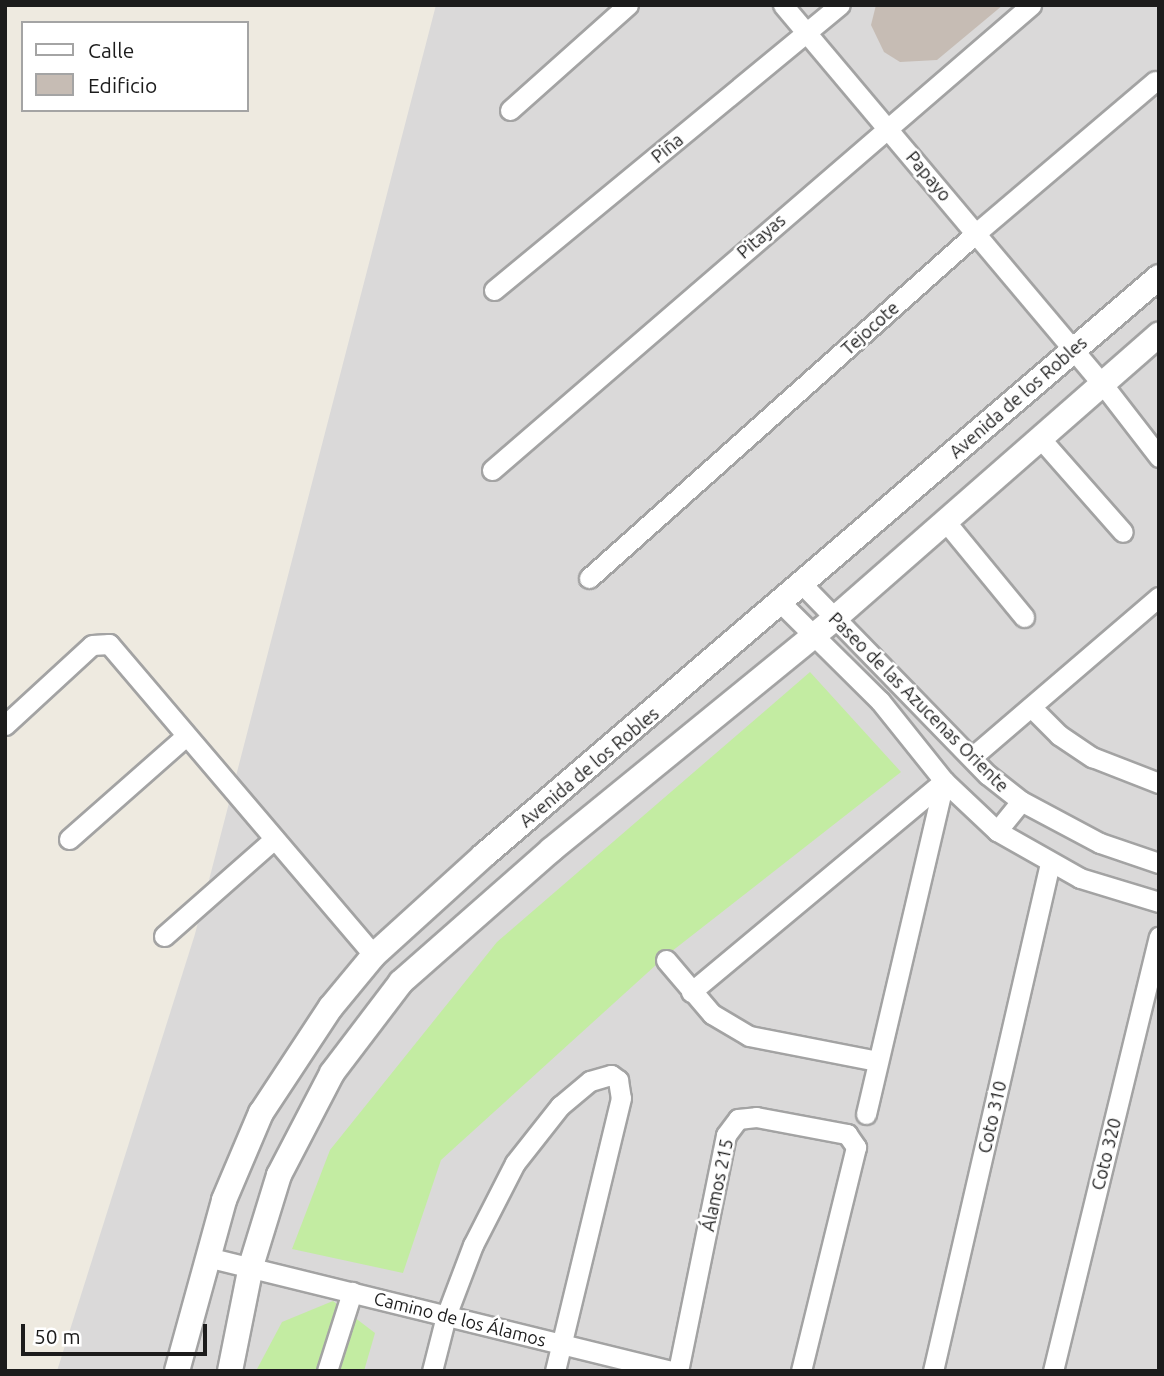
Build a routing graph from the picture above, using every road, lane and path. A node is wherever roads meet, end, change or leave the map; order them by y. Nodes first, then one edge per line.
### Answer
1 (628, 5) edge
2 (783, 5) edge
3 (840, 5) edge
4 (1031, 5) edge
5 (807, 34) junction
6 (1155, 81) dead end
7 (510, 110) dead end
8 (887, 127) junction
9 (976, 233) junction
10 (1159, 277) edge
11 (494, 290) dead end
12 (1159, 334) edge
13 (1073, 349) junction
14 (1101, 382) junction
15 (1040, 438) junction
16 (1159, 457) edge
17 (492, 470) dead end
18 (946, 522) junction
19 (1123, 532) dead end
20 (589, 578) dead end
21 (800, 582) junction
22 (1159, 597) edge
23 (779, 601) junction
24 (1024, 617) dead end
25 (834, 619) junction
26 (812, 636) junction
27 (1031, 707) junction
28 (5, 725) edge
29 (186, 736) junction
30 (972, 757) junction
31 (944, 781) junction
32 (1159, 783) edge
33 (1021, 802) junction
34 (997, 831) junction
35 (69, 839) dead end
36 (274, 839) junction
37 (1050, 863) junction
38 (1159, 863) edge
39 (1159, 902) edge
40 (164, 936) dead end
41 (1159, 937) edge
42 (374, 956) junction
43 (666, 960) dead end
44 (691, 992) junction
45 (878, 1061) junction
46 (866, 1114) dead end
47 (207, 1256) junction
48 (251, 1266) junction
49 (352, 1292) junction
50 (446, 1316) junction
51 (562, 1343) junction
52 (177, 1371) edge
53 (230, 1371) edge
54 (327, 1371) edge
55 (432, 1371) edge
56 (555, 1371) edge
57 (670, 1371) edge
58 (678, 1371) edge
59 (801, 1371) edge
60 (933, 1371) edge
61 (1053, 1371) edge

1 - 7 street
2 - 5 street, Papayo
3 - 5 street, Piña
4 - 8 street, Pitayas
5 - 8 street, Papayo
5 - 11 street, Piña
6 - 9 street, Tejocote
8 - 9 street, Papayo
8 - 17 street, Pitayas
9 - 13 street, Papayo
9 - 20 street, Tejocote
10 - 13 street, Avenida de los Robles
12 - 14 street
13 - 14 street, Papayo
13 - 21 street, Avenida de los Robles
14 - 15 street
14 - 16 street, Papayo
15 - 18 street
15 - 19 street
18 - 24 street
18 - 25 street
21 - 23 street, Avenida de los Robles
21 - 25 street, Paseo de las Azucenas Oriente
22 - 27 street
23 - 26 street, Paseo de las Azucenas Oriente
23 - 42 street, Avenida de los Robles
25 - 26 street
25 - 30 street, Paseo de las Azucenas Oriente
26 - 31 street, Paseo de las Azucenas Oriente
26 - 48 street
27 - 30 street
27 - 32 street
28 - 29 street
29 - 35 street
29 - 36 street
30 - 33 street, Paseo de las Azucenas Oriente
31 - 34 street, Paseo de las Azucenas Oriente
31 - 44 street
31 - 45 street
33 - 34 street
33 - 38 street, Paseo de las Azucenas Oriente
34 - 37 street, Paseo de las Azucenas Oriente
36 - 40 street
36 - 42 street
37 - 39 street, Paseo de las Azucenas Oriente
37 - 60 street, Coto 310
41 - 61 street, Coto 320
42 - 47 street, Avenida de los Robles
43 - 44 street
44 - 45 street
45 - 46 street
47 - 48 street, Camino de los Álamos
47 - 52 street, Avenida de los Robles
48 - 49 street, Camino de los Álamos
48 - 53 street
49 - 50 street, Camino de los Álamos
49 - 54 street
50 - 51 street, Camino de los Álamos
50 - 51 street
50 - 55 street
51 - 56 street
51 - 57 street, Camino de los Álamos
58 - 59 street, Álamos 215

